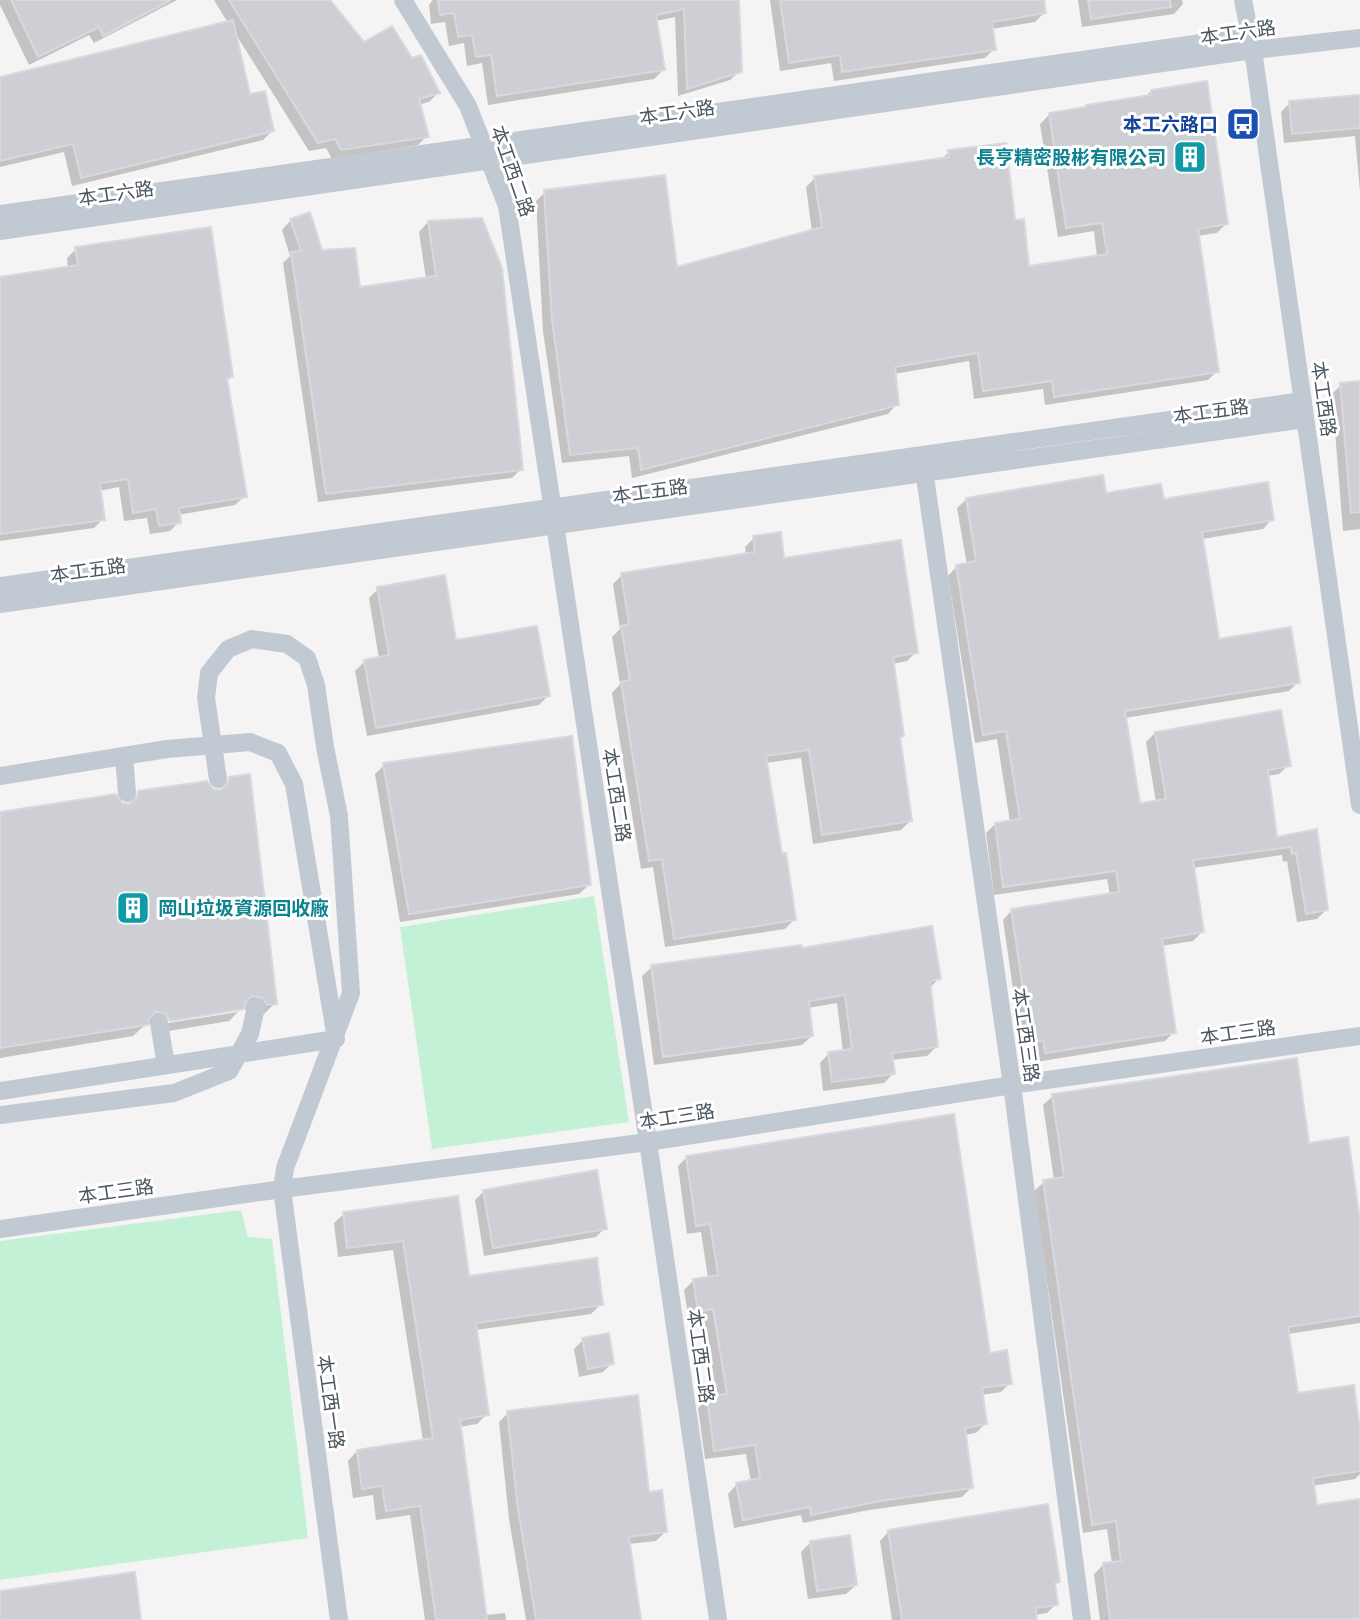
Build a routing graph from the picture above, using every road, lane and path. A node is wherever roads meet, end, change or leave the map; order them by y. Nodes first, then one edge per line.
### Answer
1 (403, 0) edge
2 (1243, 0) edge
3 (1360, 37) edge
4 (1252, 43) junction
5 (486, 152) junction
6 (0, 214) edge
7 (0, 231) edge
8 (1304, 410) junction
9 (923, 465) junction
10 (554, 516) junction
11 (0, 586) edge
12 (0, 604) edge
13 (124, 756) junction
14 (0, 776) edge
15 (218, 779) dead end
16 (127, 793) dead end
17 (1360, 805) edge
18 (256, 1007) dead end
19 (159, 1023) dead end
20 (1360, 1036) edge
21 (336, 1039) junction
22 (166, 1065) junction
23 (1013, 1086) junction
24 (0, 1091) edge
25 (0, 1115) edge
26 (649, 1142) junction
27 (282, 1189) junction
28 (0, 1229) edge
29 (339, 1620) edge
30 (718, 1620) edge
31 (1083, 1620) edge

1 - 5 street, 本工西二路
2 - 4 street, 本工西路
3 - 4 street, 本工六路
4 - 5 street, 本工六路
4 - 8 street, 本工西路
5 - 6 street, 本工六路
5 - 7 street, 本工六路
5 - 10 street, 本工西二路
8 - 9 street, 本工五路
8 - 17 street, 本工西路
9 - 10 street, 本工五路
9 - 23 street, 本工西三路
10 - 11 street, 本工五路
10 - 12 street, 本工五路
10 - 26 street, 本工西二路
13 - 14 street
13 - 16 street
13 - 21 street
15 - 21 street
18 - 25 street
19 - 22 street
20 - 23 street, 本工三路
21 - 22 street
21 - 27 street
22 - 24 street
23 - 26 street, 本工三路
23 - 31 street, 本工西三路
26 - 27 street, 本工三路
26 - 30 street, 本工西二路
27 - 28 street, 本工三路
27 - 29 street, 本工西一路

